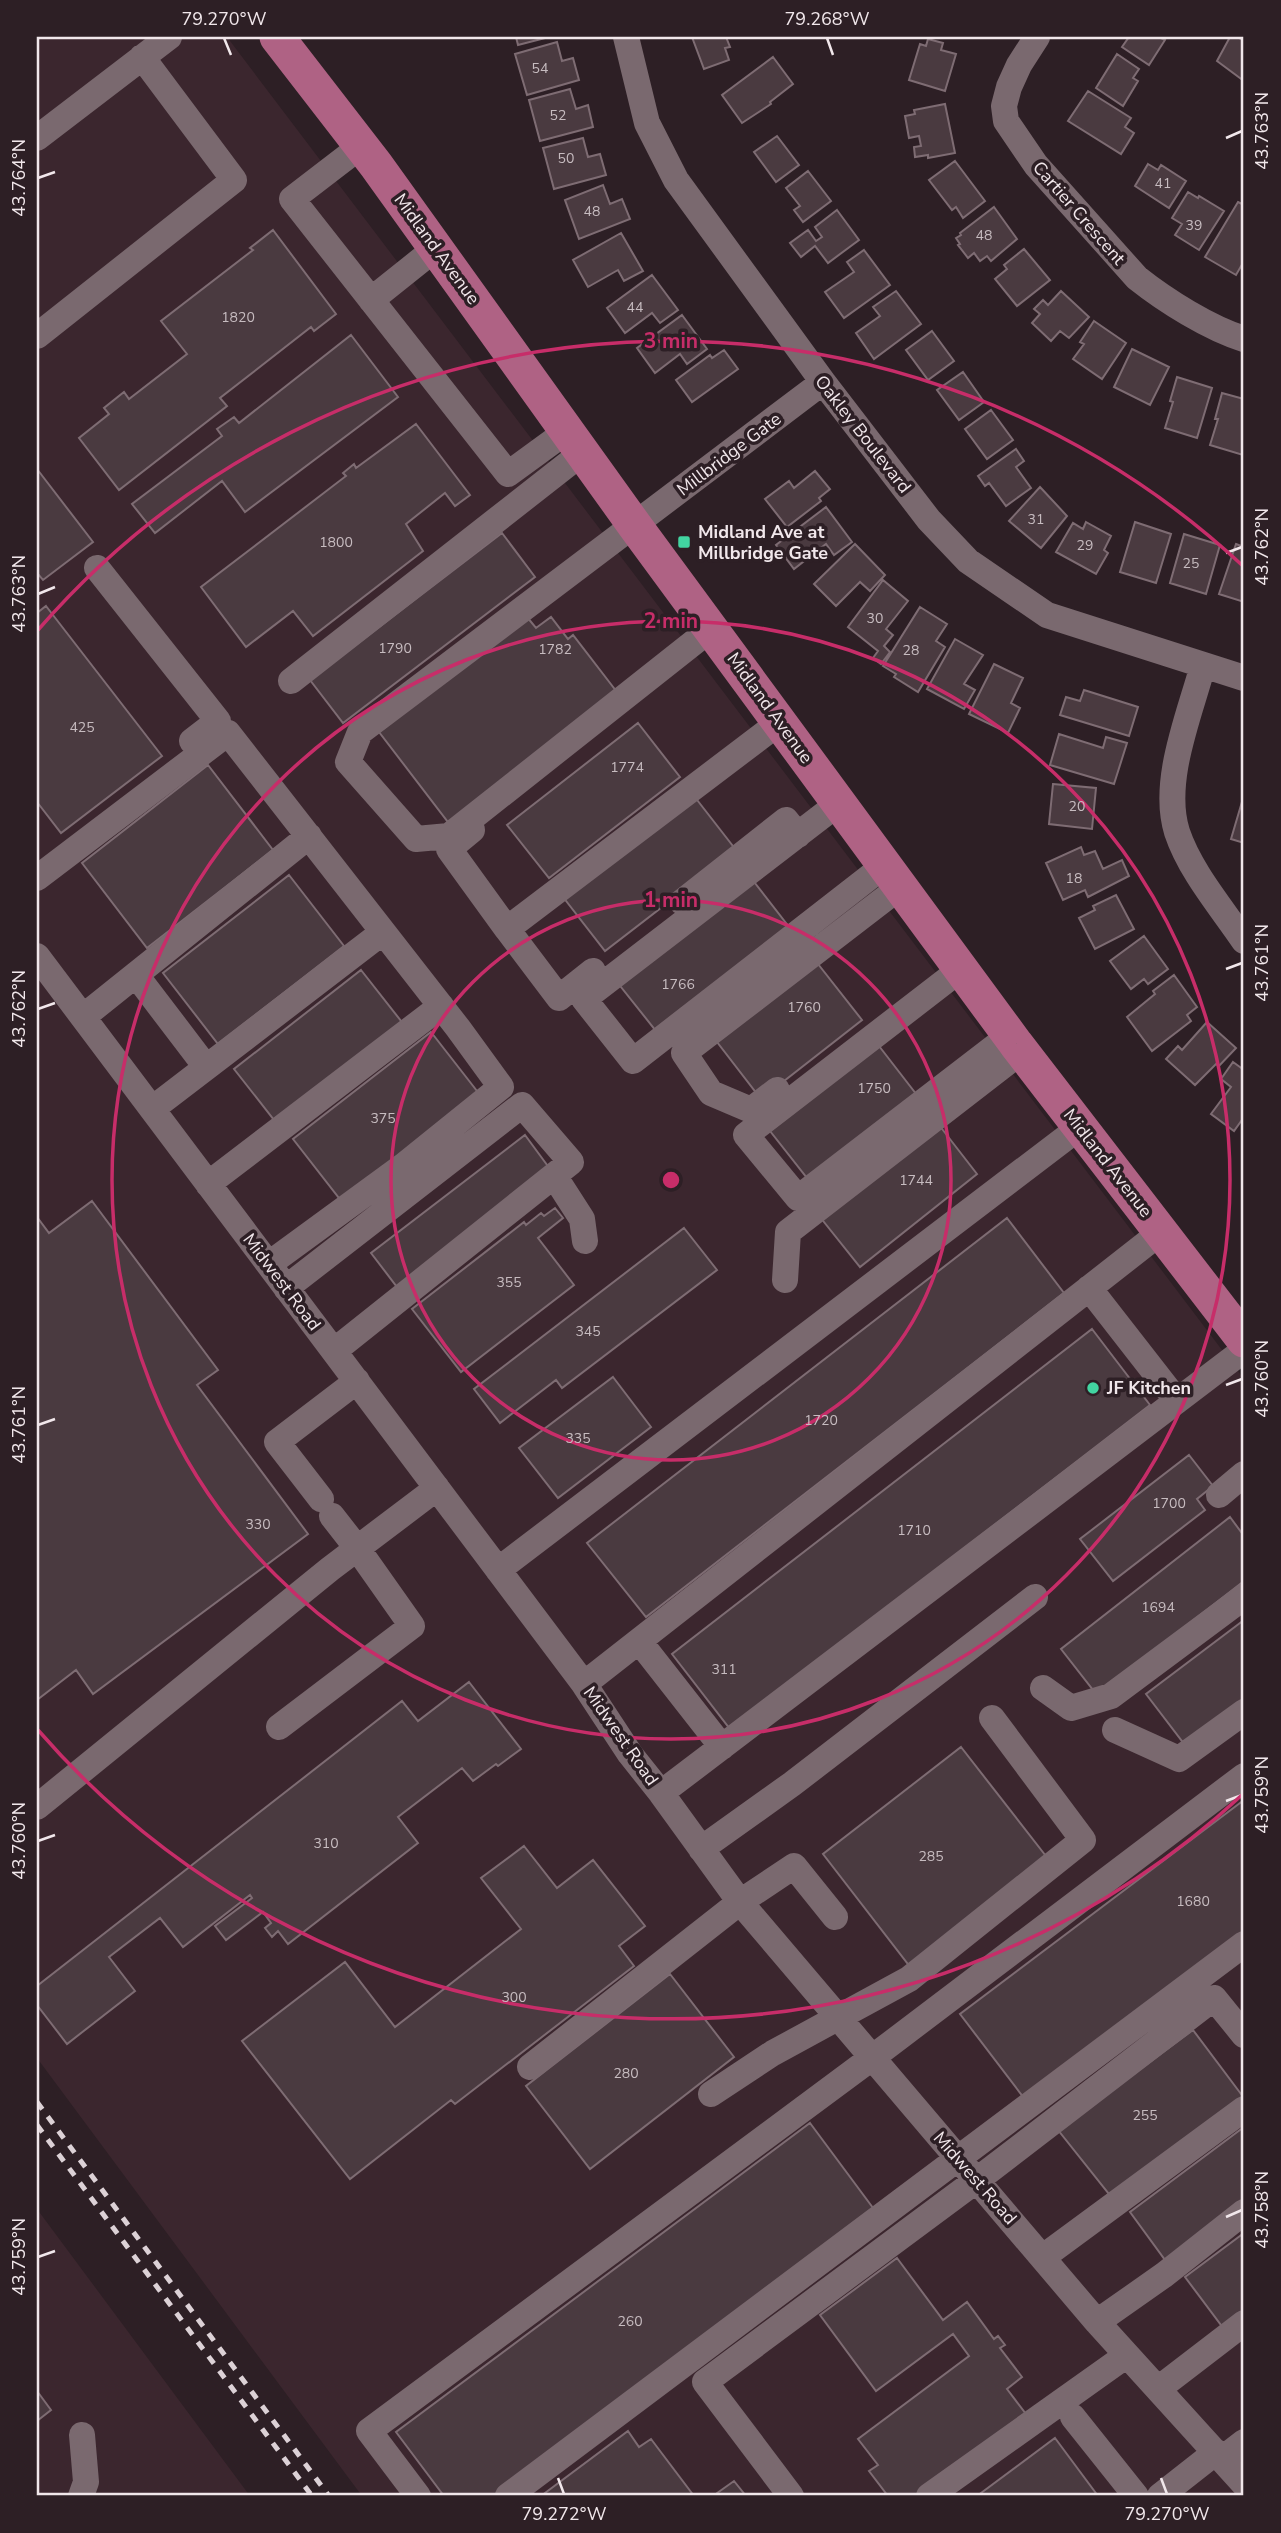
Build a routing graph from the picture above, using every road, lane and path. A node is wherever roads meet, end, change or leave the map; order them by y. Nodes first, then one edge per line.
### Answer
1 (277, 37) edge
2 (626, 37) edge
3 (1037, 37) edge
4 (154, 44) edge
5 (37, 138) edge
6 (361, 146) junction
7 (436, 248) junction
8 (371, 300) junction
9 (37, 336) edge
10 (1244, 339) edge
11 (823, 382) junction
12 (575, 442) junction
13 (635, 526) junction
14 (97, 568) dead end
15 (715, 633) junction
16 (1203, 665) junction
17 (1244, 678) edge
18 (291, 681) dead end
19 (780, 722) junction
20 (839, 803) junction
21 (798, 835) junction
22 (309, 836) junction
23 (42, 864) edge
24 (892, 876) junction
25 (507, 929) junction
26 (383, 932) junction
27 (1244, 941) edge
28 (37, 956) edge
29 (956, 963) junction
30 (136, 975) junction
31 (441, 1006) junction
32 (83, 1017) junction
33 (1016, 1043) junction
34 (206, 1067) junction
35 (152, 1109) junction
36 (1080, 1127) junction
37 (555, 1177) junction
38 (208, 1184) junction
39 (1161, 1232) junction
40 (584, 1241) dead end
41 (295, 1245) junction
42 (269, 1264) junction
43 (313, 1267) junction
44 (785, 1280) dead end
45 (286, 1288) junction
46 (1089, 1288) junction
47 (1244, 1340) edge
48 (1244, 1350) edge
49 (334, 1351) junction
50 (356, 1381) junction
51 (1177, 1401) junction
52 (1244, 1474) edge
53 (437, 1488) junction
54 (1219, 1495) dead end
55 (357, 1548) junction
56 (498, 1570) junction
57 (1035, 1597) dead end
58 (1244, 1597) edge
59 (639, 1641) junction
60 (584, 1684) junction
61 (1043, 1688) dead end
62 (1244, 1712) edge
63 (992, 1718) dead end
64 (279, 1727) dead end
65 (1115, 1730) dead end
66 (722, 1747) junction
67 (1244, 1776) edge
68 (661, 1793) junction
69 (37, 1807) edge
70 (701, 1849) junction
71 (740, 1902) junction
72 (835, 1917) dead end
73 (1244, 1944) edge
74 (840, 2018) junction
75 (1244, 2035) edge
76 (873, 2057) junction
77 (530, 2067) dead end
78 (712, 2094) dead end
79 (1244, 2109) edge
80 (959, 2159) junction
81 (977, 2180) junction
82 (1244, 2212) edge
83 (1043, 2257) junction
84 (1097, 2322) junction
85 (1244, 2323) edge
86 (1127, 2355) junction
87 (1158, 2389) junction
88 (1073, 2417) dead end
89 (82, 2435) dead end
90 (1244, 2442) edge
91 (1219, 2455) junction
92 (1244, 2484) edge
93 (81, 2496) edge
94 (418, 2496) edge
95 (508, 2496) edge
96 (791, 2496) edge
97 (929, 2496) edge
98 (1136, 2496) edge
99 (1160, 2496) edge

1 - 6 main road, Midland Avenue
2 - 11 street, Oakley Boulevard
3 - 10 street, Cartier Crescent
4 - 5 street
4 - 9 street
6 - 7 main road, Midland Avenue
6 - 8 street
7 - 8 street
7 - 12 main road, Midland Avenue
8 - 12 street
11 - 13 street, Millbridge Gate
11 - 16 street, Oakley Boulevard
12 - 13 main road, Midland Avenue
12 - 18 street
13 - 15 main road, Midland Avenue
13 - 15 street, Millbridge Gate
14 - 23 street
15 - 19 main road, Midland Avenue
15 - 25 street
16 - 17 street, Oakley Boulevard
16 - 27 street
19 - 20 main road, Midland Avenue
19 - 25 street
20 - 21 street
20 - 24 main road, Midland Avenue
21 - 24 street
21 - 25 street
22 - 23 street
22 - 26 street
22 - 30 street
24 - 29 main road, Midland Avenue
24 - 29 street
26 - 31 street
26 - 34 street
28 - 32 street, Midwest Road
29 - 33 main road, Midland Avenue
29 - 33 street
30 - 32 street
30 - 34 street
31 - 38 street
31 - 41 street
32 - 35 street, Midwest Road
33 - 36 main road, Midland Avenue
33 - 44 street
34 - 35 street
35 - 38 street, Midwest Road
36 - 39 main road, Midland Avenue
36 - 56 street
37 - 40 street
37 - 43 street
37 - 49 street
38 - 42 street, Midwest Road
39 - 46 street
39 - 47 main road, Midland Avenue
41 - 42 street
41 - 43 street
42 - 45 street, Midwest Road
43 - 45 street
45 - 49 street, Midwest Road
46 - 51 street
46 - 59 street
48 - 51 street
49 - 50 street, Midwest Road
50 - 53 street, Midwest Road
50 - 55 street
51 - 66 street
52 - 54 street
53 - 55 street
53 - 56 street, Midwest Road
55 - 64 street
55 - 69 street
56 - 60 street, Midwest Road
57 - 70 street
58 - 61 street
59 - 60 street
59 - 66 street
60 - 68 street, Midwest Road
62 - 65 street
63 - 74 street
66 - 68 street
67 - 76 street
68 - 70 street, Midwest Road
70 - 71 street, Midwest Road
71 - 72 street
71 - 74 street, Midwest Road
71 - 77 street
73 - 80 street
74 - 76 street, Midwest Road
74 - 78 street
75 - 81 street
76 - 80 street, Midwest Road
76 - 94 street
79 - 83 street
80 - 81 street, Midwest Road
80 - 95 street
81 - 83 street, Midwest Road
81 - 96 street
82 - 84 street
83 - 84 street, Midwest Road
84 - 86 street, Midwest Road
85 - 87 street
86 - 87 street, Midwest Road
86 - 97 street
87 - 91 street, Midwest Road
88 - 98 street
89 - 93 street
90 - 91 street
91 - 92 street, Midwest Road
91 - 99 street

